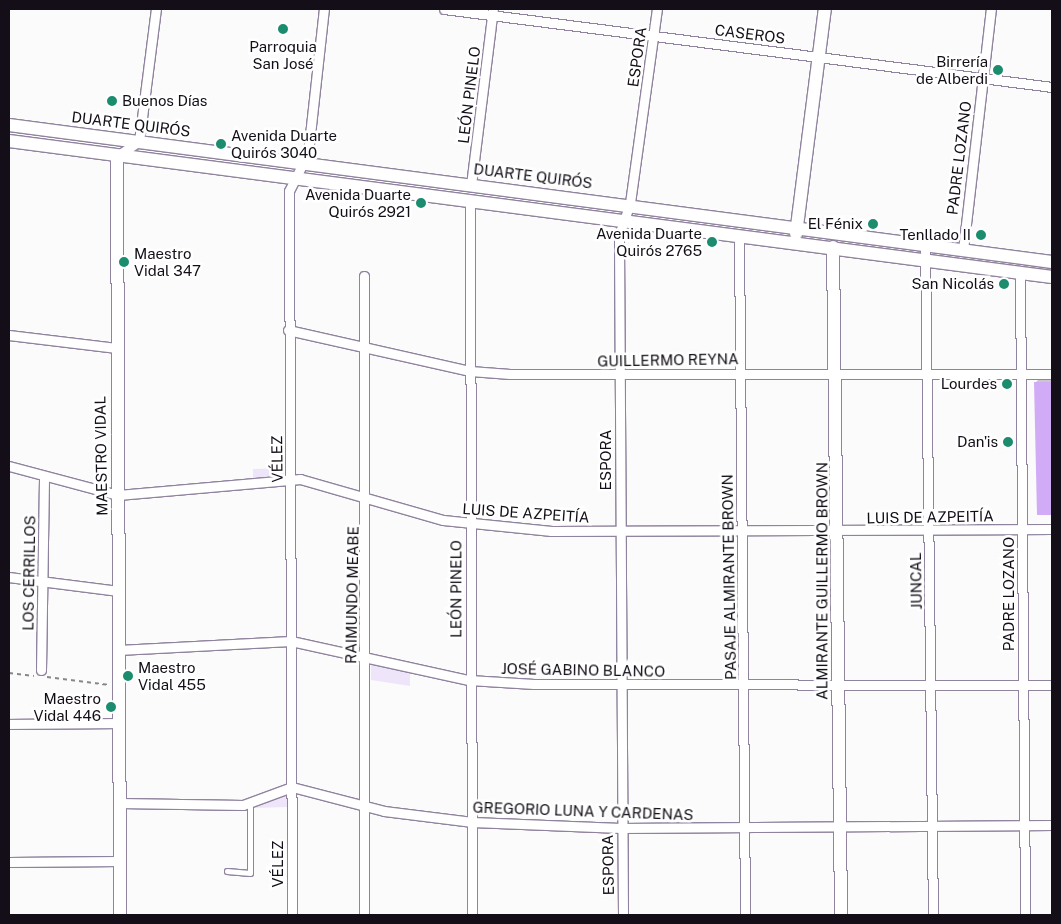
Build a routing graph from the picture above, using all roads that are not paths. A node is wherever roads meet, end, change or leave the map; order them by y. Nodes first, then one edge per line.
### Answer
1 (156, 9) edge
2 (324, 9) edge
3 (444, 9) edge
4 (657, 9) edge
5 (825, 9) edge
6 (991, 9) edge
7 (493, 12) edge
8 (654, 36) junction
9 (818, 57) junction
10 (983, 78) junction
11 (1052, 87) edge
12 (9, 125) edge
13 (9, 141) edge
14 (139, 141) junction
15 (117, 156) junction
16 (305, 163) junction
17 (292, 178) junction
18 (471, 185) junction
19 (470, 202) junction
20 (630, 203) junction
21 (621, 224) junction
22 (797, 227) junction
23 (740, 238) junction
24 (794, 244) junction
25 (925, 245) junction
26 (833, 248) junction
27 (963, 250) junction
28 (924, 260) junction
29 (1052, 262) edge
30 (1020, 272) junction
31 (364, 276) dead end
32 (1052, 277) edge
33 (288, 330) junction
34 (9, 335) edge
35 (365, 347) junction
36 (116, 348) junction
37 (470, 371) junction
38 (741, 372) junction
39 (836, 373) junction
40 (927, 373) junction
41 (620, 374) junction
42 (1021, 374) junction
43 (1052, 374) edge
44 (9, 466) edge
45 (44, 477) junction
46 (292, 479) junction
47 (118, 495) junction
48 (366, 500) junction
49 (470, 525) junction
50 (1052, 529) edge
51 (928, 530) junction
52 (1022, 530) junction
53 (620, 532) junction
54 (742, 532) junction
55 (838, 532) junction
56 (9, 577) edge
57 (41, 581) junction
58 (118, 591) junction
59 (291, 640) junction
60 (118, 650) junction
61 (365, 655) junction
62 (37, 673) road end
63 (469, 680) junction
64 (839, 684) junction
65 (744, 685) junction
66 (932, 685) junction
67 (1023, 685) junction
68 (1052, 685) edge
69 (621, 686) junction
70 (119, 723) junction
71 (9, 724) edge
72 (292, 787) junction
73 (120, 803) junction
74 (250, 803) junction
75 (364, 807) junction
76 (472, 822) junction
77 (1024, 825) junction
78 (1052, 825) edge
79 (840, 826) junction
80 (932, 826) junction
81 (621, 828) junction
82 (744, 828) junction
83 (120, 861) junction
84 (9, 862) edge
85 (227, 871) dead end
86 (120, 915) edge
87 (292, 915) edge
88 (364, 915) edge
89 (472, 915) edge
90 (623, 915) edge
91 (745, 915) edge
92 (841, 915) edge
93 (933, 915) edge
94 (1025, 915) edge

1 - 14 street
2 - 16 street
3 - 7 street, CASEROS
4 - 8 street, ESPORA
5 - 9 main road
6 - 10 street, PADRE LOZANO
7 - 8 street, CASEROS
7 - 18 street, LEÓN PINELO
8 - 9 street, CASEROS
8 - 20 street, ESPORA
9 - 10 street, CASEROS
9 - 22 main road
10 - 11 street, CASEROS
10 - 27 street, PADRE LOZANO
12 - 14 main road, DUARTE QUIRÓS
13 - 15 main road
14 - 15 street
14 - 16 main road, DUARTE QUIRÓS
15 - 17 main road
15 - 36 main road, MAESTRO VIDAL
16 - 17 street
16 - 18 main road, DUARTE QUIRÓS
17 - 19 main road
17 - 33 street, VÉLEZ
18 - 20 main road, DUARTE QUIRÓS
19 - 21 main road
19 - 37 street, LEÓN PINELO
20 - 21 street, ESPORA
20 - 22 main road, DUARTE QUIRÓS
21 - 23 main road
21 - 41 street, ESPORA
22 - 24 main road
22 - 25 main road, DUARTE QUIRÓS
23 - 24 main road
23 - 38 street, PASAJE ALMIRANTE BROWN
24 - 26 main road
25 - 27 main road, DUARTE QUIRÓS
25 - 28 street, JUNCAL
26 - 28 main road
26 - 39 main road, ALMIRANTE GUILLERMO BROWN
27 - 29 main road, DUARTE QUIRÓS
28 - 30 main road
28 - 40 street, JUNCAL
30 - 32 main road
30 - 42 street, PADRE LOZANO
31 - 35 street, RAIMUNDO MEABE
33 - 35 street, GUILLERMO REYNA
33 - 46 street, VÉLEZ
34 - 36 street
35 - 37 street, GUILLERMO REYNA
35 - 48 street, RAIMUNDO MEABE
36 - 47 main road, MAESTRO VIDAL
37 - 41 street, GUILLERMO REYNA
37 - 49 street, LEÓN PINELO
38 - 39 street, GUILLERMO REYNA
38 - 41 street, GUILLERMO REYNA
38 - 54 street, PASAJE ALMIRANTE BROWN
39 - 40 street, GUILLERMO REYNA
39 - 55 main road, ALMIRANTE GUILLERMO BROWN
40 - 42 street, GUILLERMO REYNA
40 - 51 street, JUNCAL
41 - 53 street, ESPORA
42 - 43 street, GUILLERMO REYNA
42 - 52 street, PADRE LOZANO
44 - 45 street, LUIS DE AZPEITÍA
45 - 47 street, LUIS DE AZPEITÍA
45 - 57 street, LOS CERRILLOS
46 - 47 street, LUIS DE AZPEITÍA
46 - 48 street, LUIS DE AZPEITÍA
46 - 59 street, VÉLEZ
47 - 58 main road, MAESTRO VIDAL
48 - 49 street, LUIS DE AZPEITÍA
48 - 61 street, RAIMUNDO MEABE
49 - 53 street, LUIS DE AZPEITÍA
49 - 63 street, LEÓN PINELO
50 - 52 street, LUIS DE AZPEITÍA
51 - 52 street, LUIS DE AZPEITÍA
51 - 55 street, LUIS DE AZPEITÍA
51 - 66 street, JUNCAL
52 - 67 street, PADRE LOZANO
53 - 54 street, LUIS DE AZPEITÍA
53 - 69 street, ESPORA
54 - 55 street, LUIS DE AZPEITÍA
54 - 65 street, PASAJE ALMIRANTE BROWN
55 - 64 main road, ALMIRANTE GUILLERMO BROWN
56 - 57 street
57 - 58 street
57 - 62 street, LOS CERRILLOS
58 - 60 main road, MAESTRO VIDAL
59 - 60 street, JOSÉ GABINO BLANCO
59 - 61 street, JOSÉ GABINO BLANCO
59 - 72 street, VÉLEZ
60 - 70 main road, MAESTRO VIDAL
61 - 63 street, JOSÉ GABINO BLANCO
61 - 75 street, RAIMUNDO MEABE
63 - 69 street, JOSÉ GABINO BLANCO
63 - 76 street, LEÓN PINELO
64 - 65 street, JOSÉ GABINO BLANCO
64 - 66 street, JOSÉ GABINO BLANCO
64 - 79 main road, ALMIRANTE GUILLERMO BROWN
65 - 69 street, JOSÉ GABINO BLANCO
65 - 82 street, PASAJE ALMIRANTE BROWN
66 - 67 street, JOSÉ GABINO BLANCO
66 - 80 street, JUNCAL
67 - 68 street, JOSÉ GABINO BLANCO
67 - 77 street, PADRE LOZANO
69 - 81 street, ESPORA
70 - 71 street
70 - 73 main road, MAESTRO VIDAL
72 - 74 street
72 - 75 street, GREGORIO LUNA Y CARDENAS
72 - 87 street, VÉLEZ
73 - 74 street
73 - 83 main road, MAESTRO VIDAL
74 - 85 lane
75 - 76 street, GREGORIO LUNA Y CARDENAS
75 - 88 street, RAIMUNDO MEABE
76 - 81 street, GREGORIO LUNA Y CARDENAS
76 - 89 street, LEÓN PINELO
77 - 78 street, GREGORIO LUNA Y CARDENAS
77 - 80 street, GREGORIO LUNA Y CARDENAS
77 - 94 street, PADRE LOZANO
79 - 80 street, GREGORIO LUNA Y CARDENAS
79 - 82 street, GREGORIO LUNA Y CARDENAS
79 - 92 main road, ALMIRANTE GUILLERMO BROWN
80 - 93 street, JUNCAL
81 - 82 street, GREGORIO LUNA Y CARDENAS
81 - 90 street, ESPORA
82 - 91 street, PASAJE ALMIRANTE BROWN
83 - 84 street
83 - 86 main road, MAESTRO VIDAL

